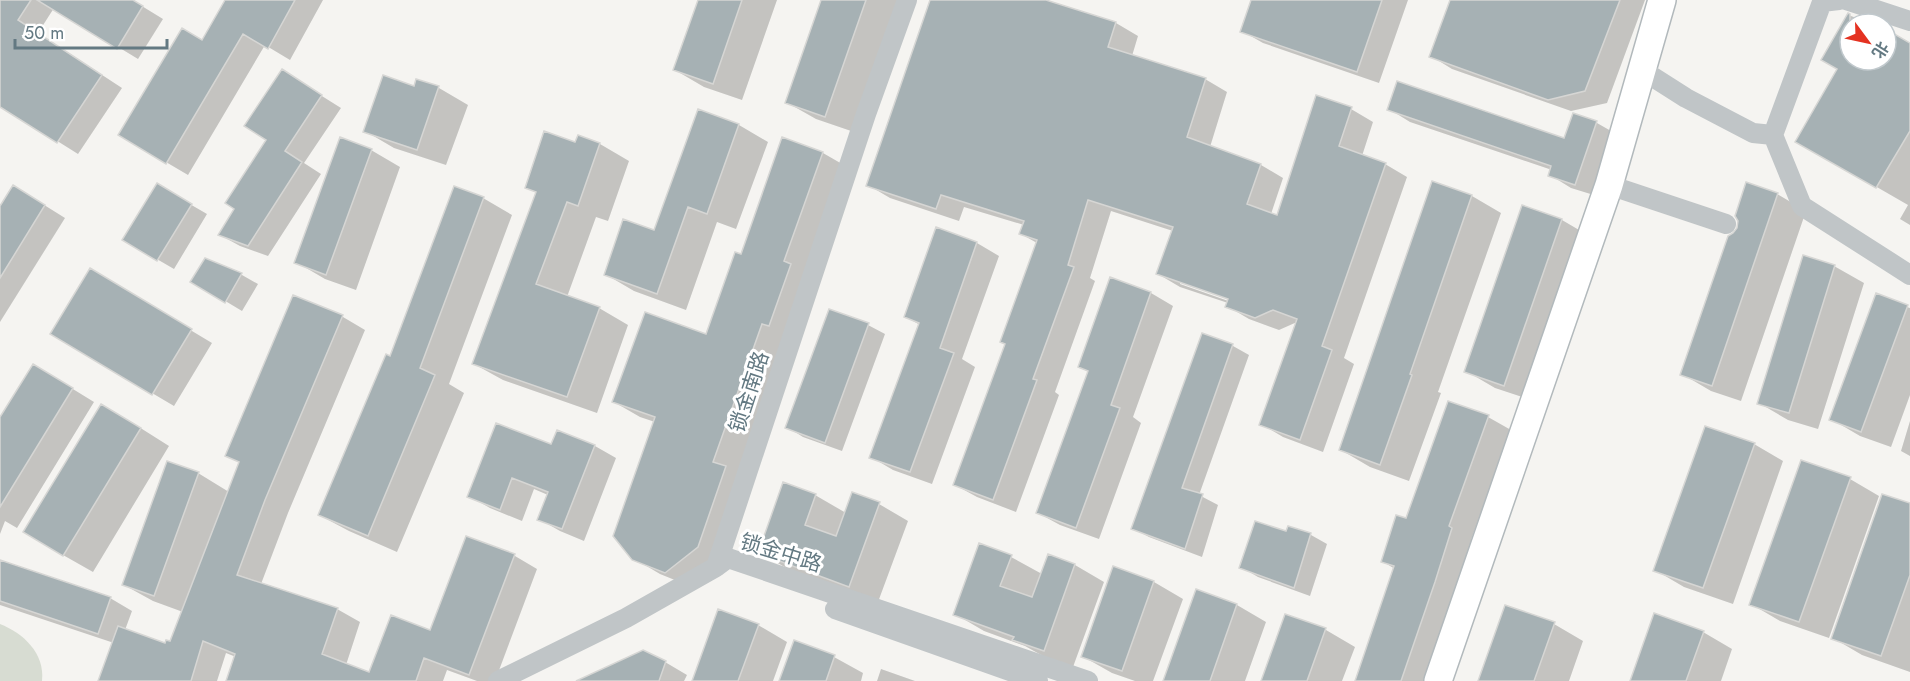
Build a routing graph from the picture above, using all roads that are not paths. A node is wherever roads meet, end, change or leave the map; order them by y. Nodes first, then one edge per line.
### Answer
1 (907, 0) edge
2 (1662, 0) edge
3 (1839, 0) edge
4 (1846, 0) edge
5 (1910, 21) edge
6 (1642, 70) junction
7 (1773, 135) junction
8 (1609, 185) junction
9 (1726, 224) dead end
10 (1910, 275) edge
11 (716, 567) junction
12 (498, 681) edge
13 (1038, 681) edge
14 (1088, 681) edge
15 (1438, 681) edge

1 - 11 street, 锁金南路
2 - 6 street
3 - 7 street
4 - 5 street
6 - 7 street
6 - 8 street
7 - 10 street
8 - 9 street
8 - 15 street
11 - 12 street
11 - 13 street, 锁金中路
11 - 14 street, 锁金中路

